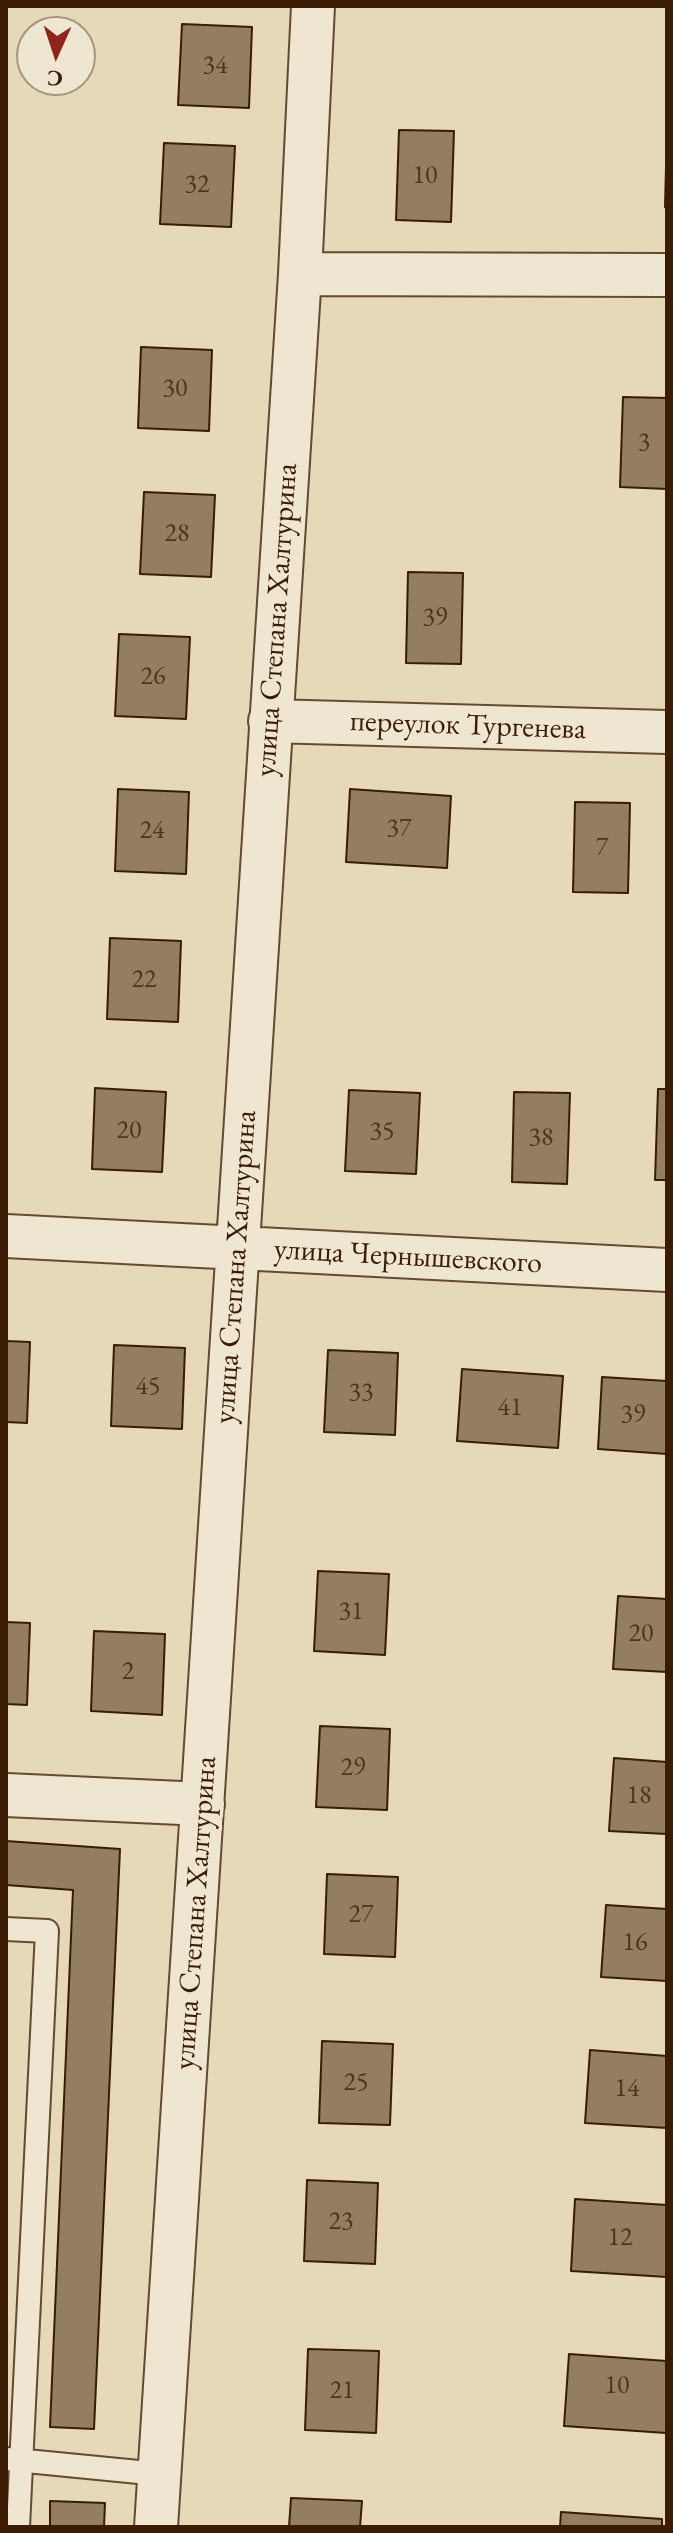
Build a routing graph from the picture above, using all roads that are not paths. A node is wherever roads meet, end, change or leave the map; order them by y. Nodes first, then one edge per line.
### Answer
1 (313, 6) edge
2 (300, 274) junction
3 (667, 275) edge
4 (270, 721) junction
5 (667, 732) edge
6 (6, 1236) edge
7 (237, 1248) junction
8 (667, 1270) edge
9 (6, 1795) edge
10 (203, 1804) junction
11 (6, 1929) edge
12 (14, 2460) edge
13 (159, 2474) junction
14 (18, 2527) edge
15 (156, 2527) edge

1 - 2 street, улица Степана Халтурина
2 - 3 street
2 - 4 street, улица Степана Халтурина
4 - 5 street, переулок Тургенева
4 - 7 street, улица Степана Халтурина
6 - 7 street, улица Чернышевского
7 - 8 street, улица Чернышевского
7 - 10 street, улица Степана Халтурина
9 - 10 street
10 - 13 street, улица Степана Халтурина
11 - 12 lane
12 - 13 lane
12 - 14 lane
13 - 15 street, улица Степана Халтурина

